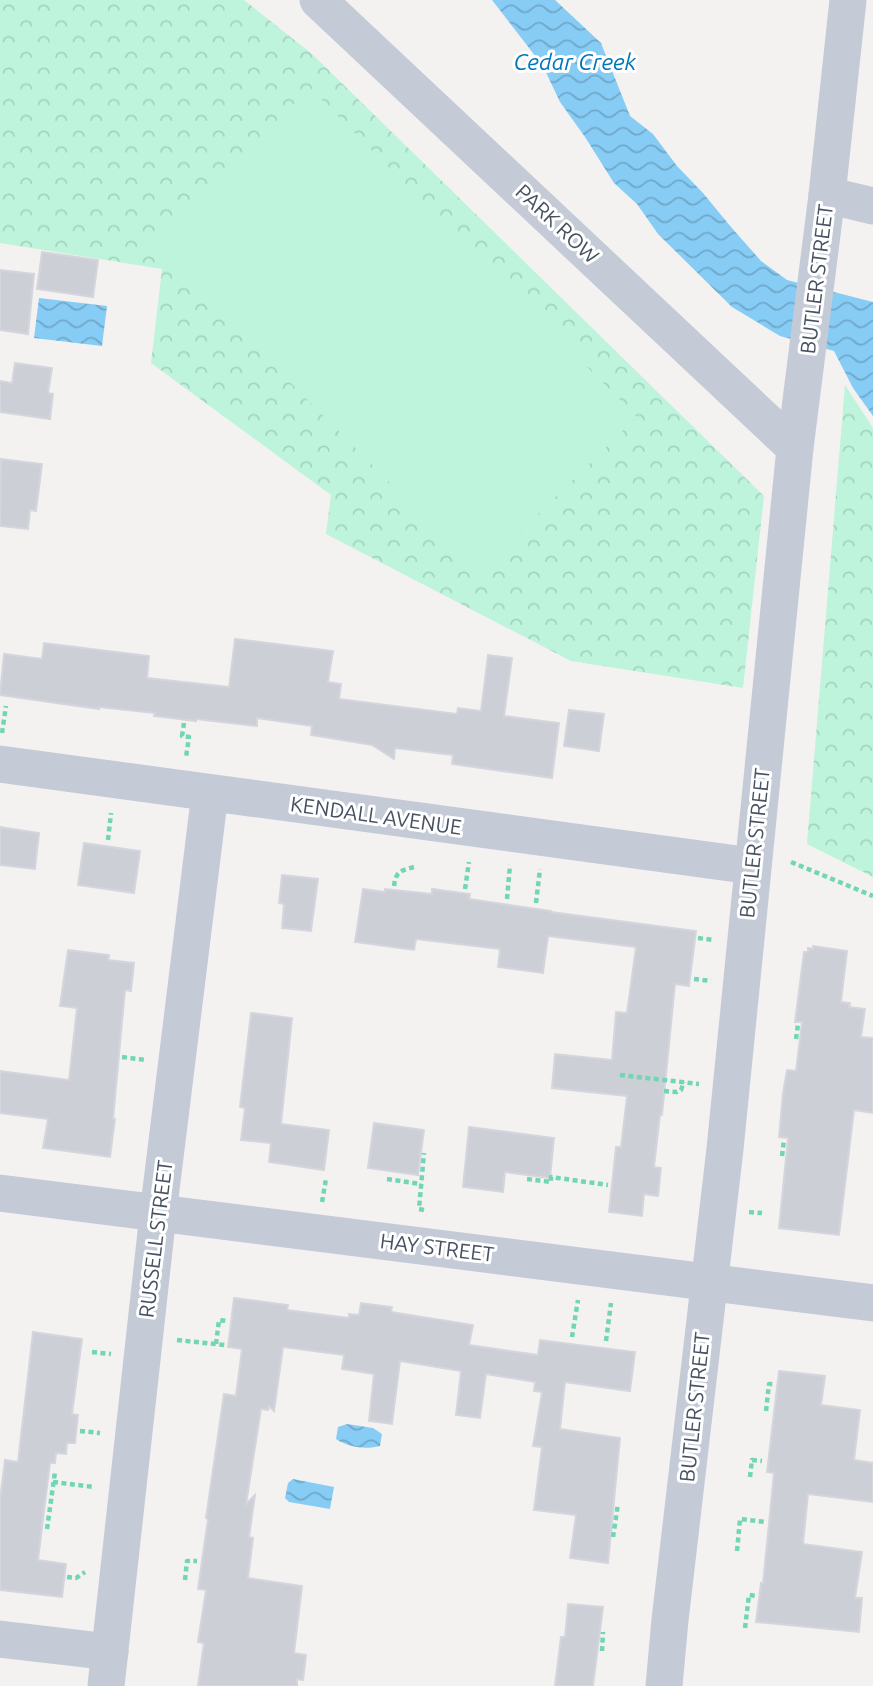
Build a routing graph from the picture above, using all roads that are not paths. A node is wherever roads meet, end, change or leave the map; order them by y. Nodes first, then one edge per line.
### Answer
1 (318, 0) edge
2 (848, 0) edge
3 (827, 195) junction
4 (873, 206) edge
5 (795, 448) junction
6 (0, 764) edge
7 (210, 793) junction
8 (752, 866) junction
9 (0, 1193) edge
10 (158, 1214) junction
11 (709, 1282) junction
12 (873, 1303) edge
13 (0, 1639) edge
14 (108, 1669) edge
15 (672, 1685) edge

1 - 5 street, PARK ROW
2 - 3 street, BUTLER STREET
3 - 4 street
3 - 5 street, BUTLER STREET
5 - 8 street, BUTLER STREET
6 - 7 street, KENDALL AVENUE
7 - 8 street, KENDALL AVENUE
7 - 10 street, RUSSELL STREET
8 - 11 street, BUTLER STREET
9 - 10 street, HAY STREET
10 - 11 street, HAY STREET
10 - 14 street, RUSSELL STREET
11 - 12 street, HAY STREET
11 - 15 street, BUTLER STREET
13 - 14 street

